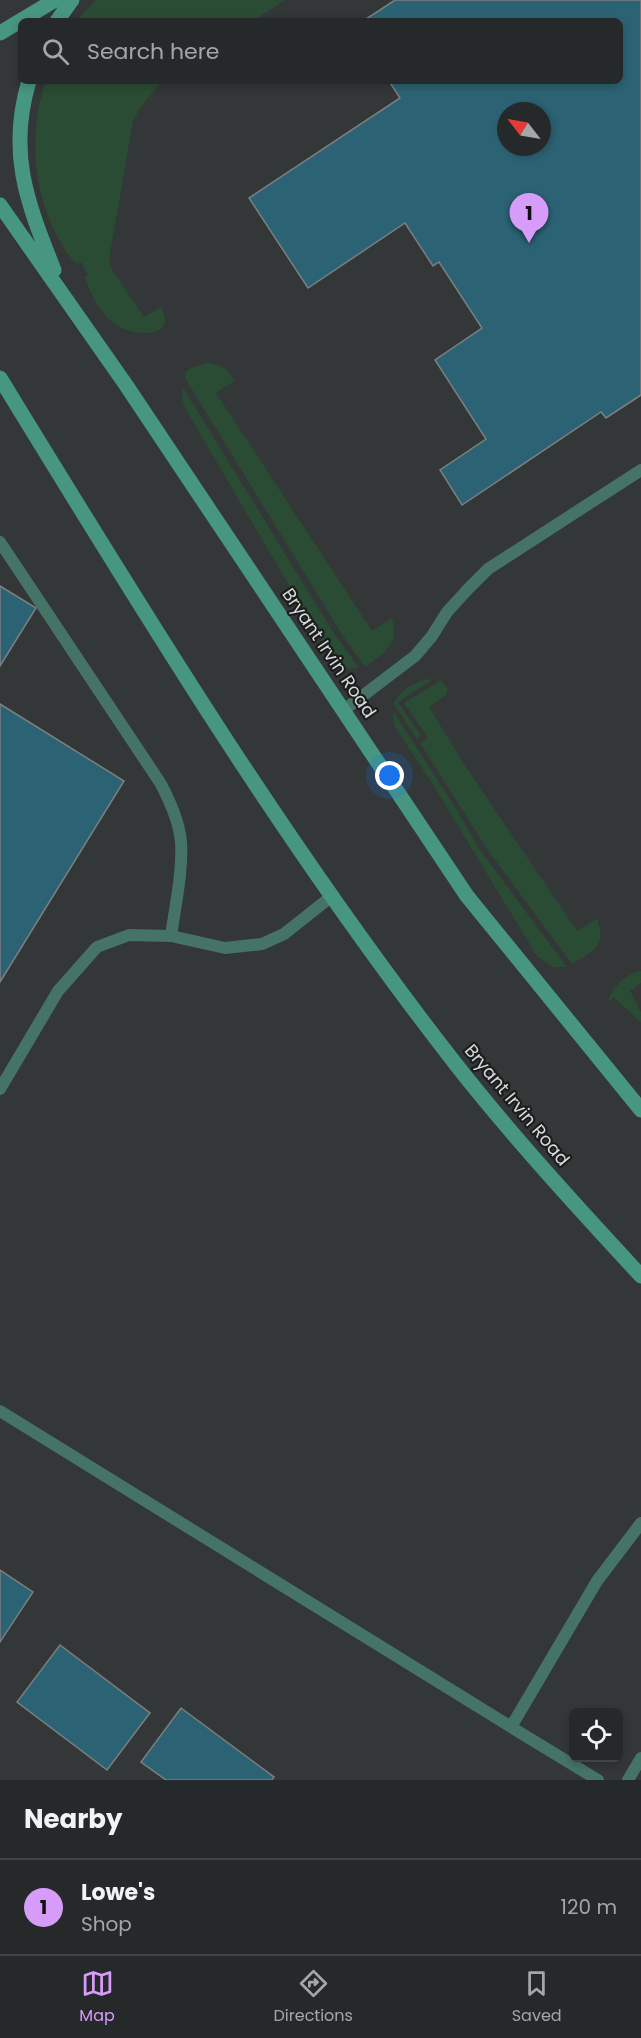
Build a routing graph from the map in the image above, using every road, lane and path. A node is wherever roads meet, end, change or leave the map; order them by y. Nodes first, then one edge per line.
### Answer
1 (55, 0) edge
2 (72, 0) edge
3 (25, 18) edge
4 (59, 18) edge
5 (18, 22) edge
6 (0, 33) edge
7 (28, 84) edge
8 (0, 205) edge
9 (63, 293) junction
10 (0, 378) edge
11 (641, 470) edge
12 (0, 542) edge
13 (344, 710) junction
14 (332, 896) junction
15 (171, 936) junction
16 (0, 1089) edge
17 (641, 1110) edge
18 (641, 1276) edge
19 (0, 1411) edge
20 (641, 1523) edge
21 (511, 1727) junction
22 (641, 1758) edge
23 (598, 1780) edge
24 (628, 1780) edge

1 - 3 main road
2 - 4 main road
5 - 6 main road
7 - 9 main road
8 - 9 main road, Bryant Irvin Road
9 - 13 main road, Bryant Irvin Road
10 - 14 main road, Bryant Irvin Road
11 - 13 lane
12 - 15 lane
13 - 17 main road, Bryant Irvin Road
14 - 15 lane
14 - 18 main road, Bryant Irvin Road
15 - 16 lane
19 - 21 lane
20 - 21 lane
21 - 23 lane
22 - 24 lane

